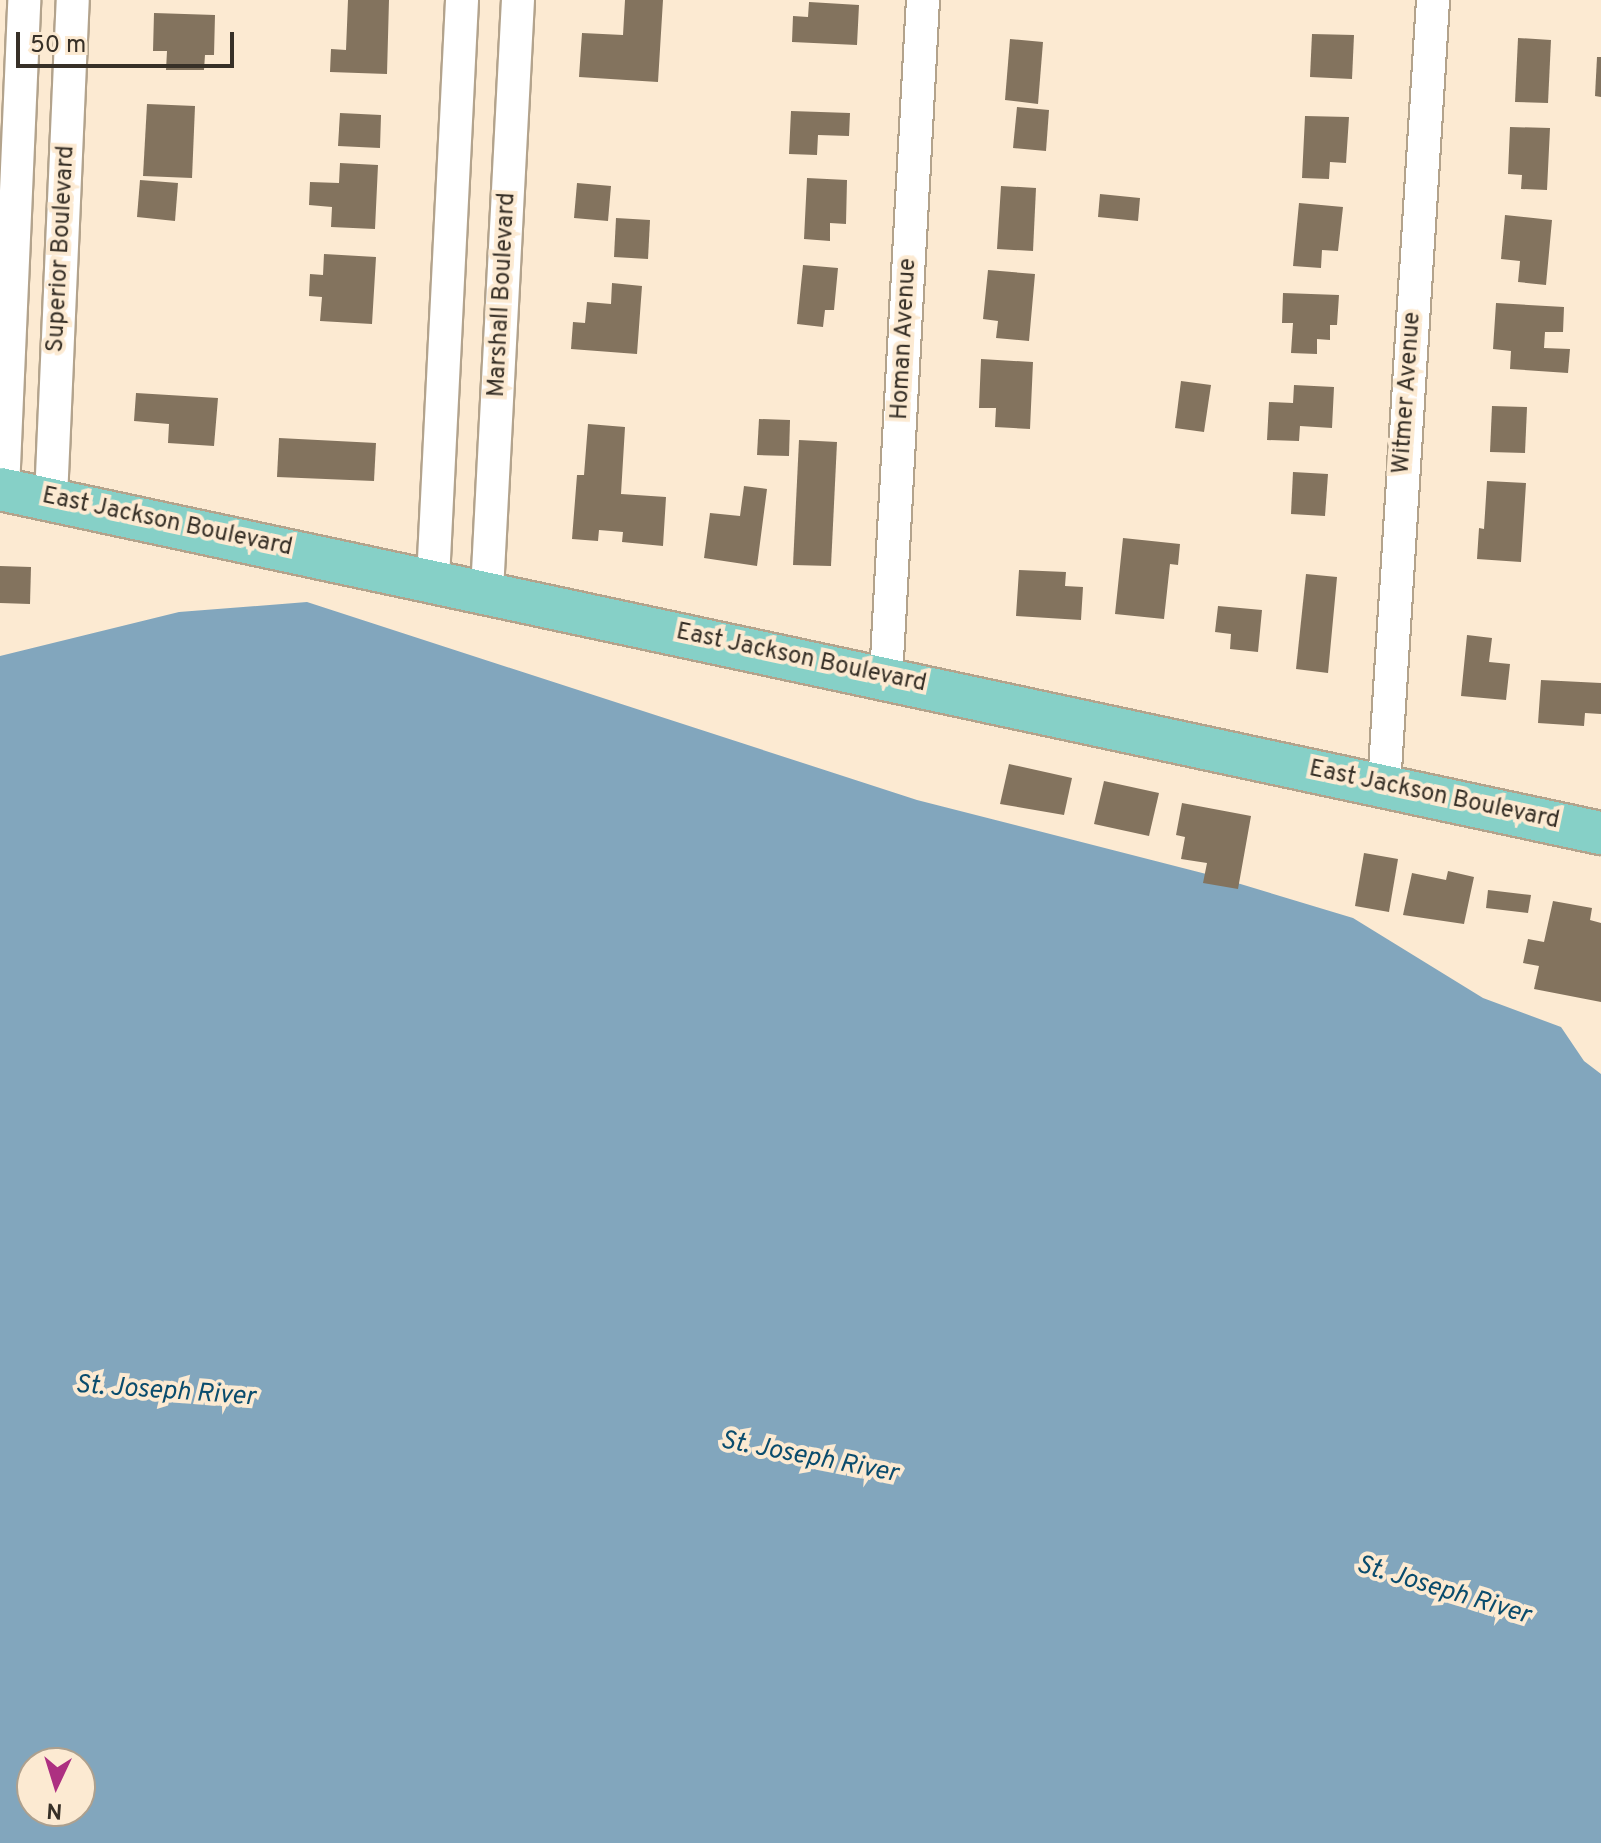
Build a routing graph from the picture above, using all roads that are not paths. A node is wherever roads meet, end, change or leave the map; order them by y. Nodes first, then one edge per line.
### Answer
1 (24, 0) edge
2 (73, 0) edge
3 (462, 0) edge
4 (518, 0) edge
5 (923, 0) edge
6 (1433, 0) edge
7 (1, 489) edge
8 (51, 498) junction
9 (433, 579) junction
10 (487, 591) junction
11 (886, 678) junction
12 (1384, 786) junction
13 (1601, 833) edge

1 - 7 street, Superior Boulevard
2 - 8 street, Superior Boulevard
3 - 9 street
4 - 10 street, Marshall Boulevard
5 - 11 street, Homan Avenue
6 - 12 street, Witmer Avenue
7 - 8 main road, East Jackson Boulevard
8 - 9 main road, East Jackson Boulevard
9 - 10 main road, East Jackson Boulevard
10 - 11 main road, East Jackson Boulevard
11 - 12 main road, East Jackson Boulevard
12 - 13 main road, East Jackson Boulevard

